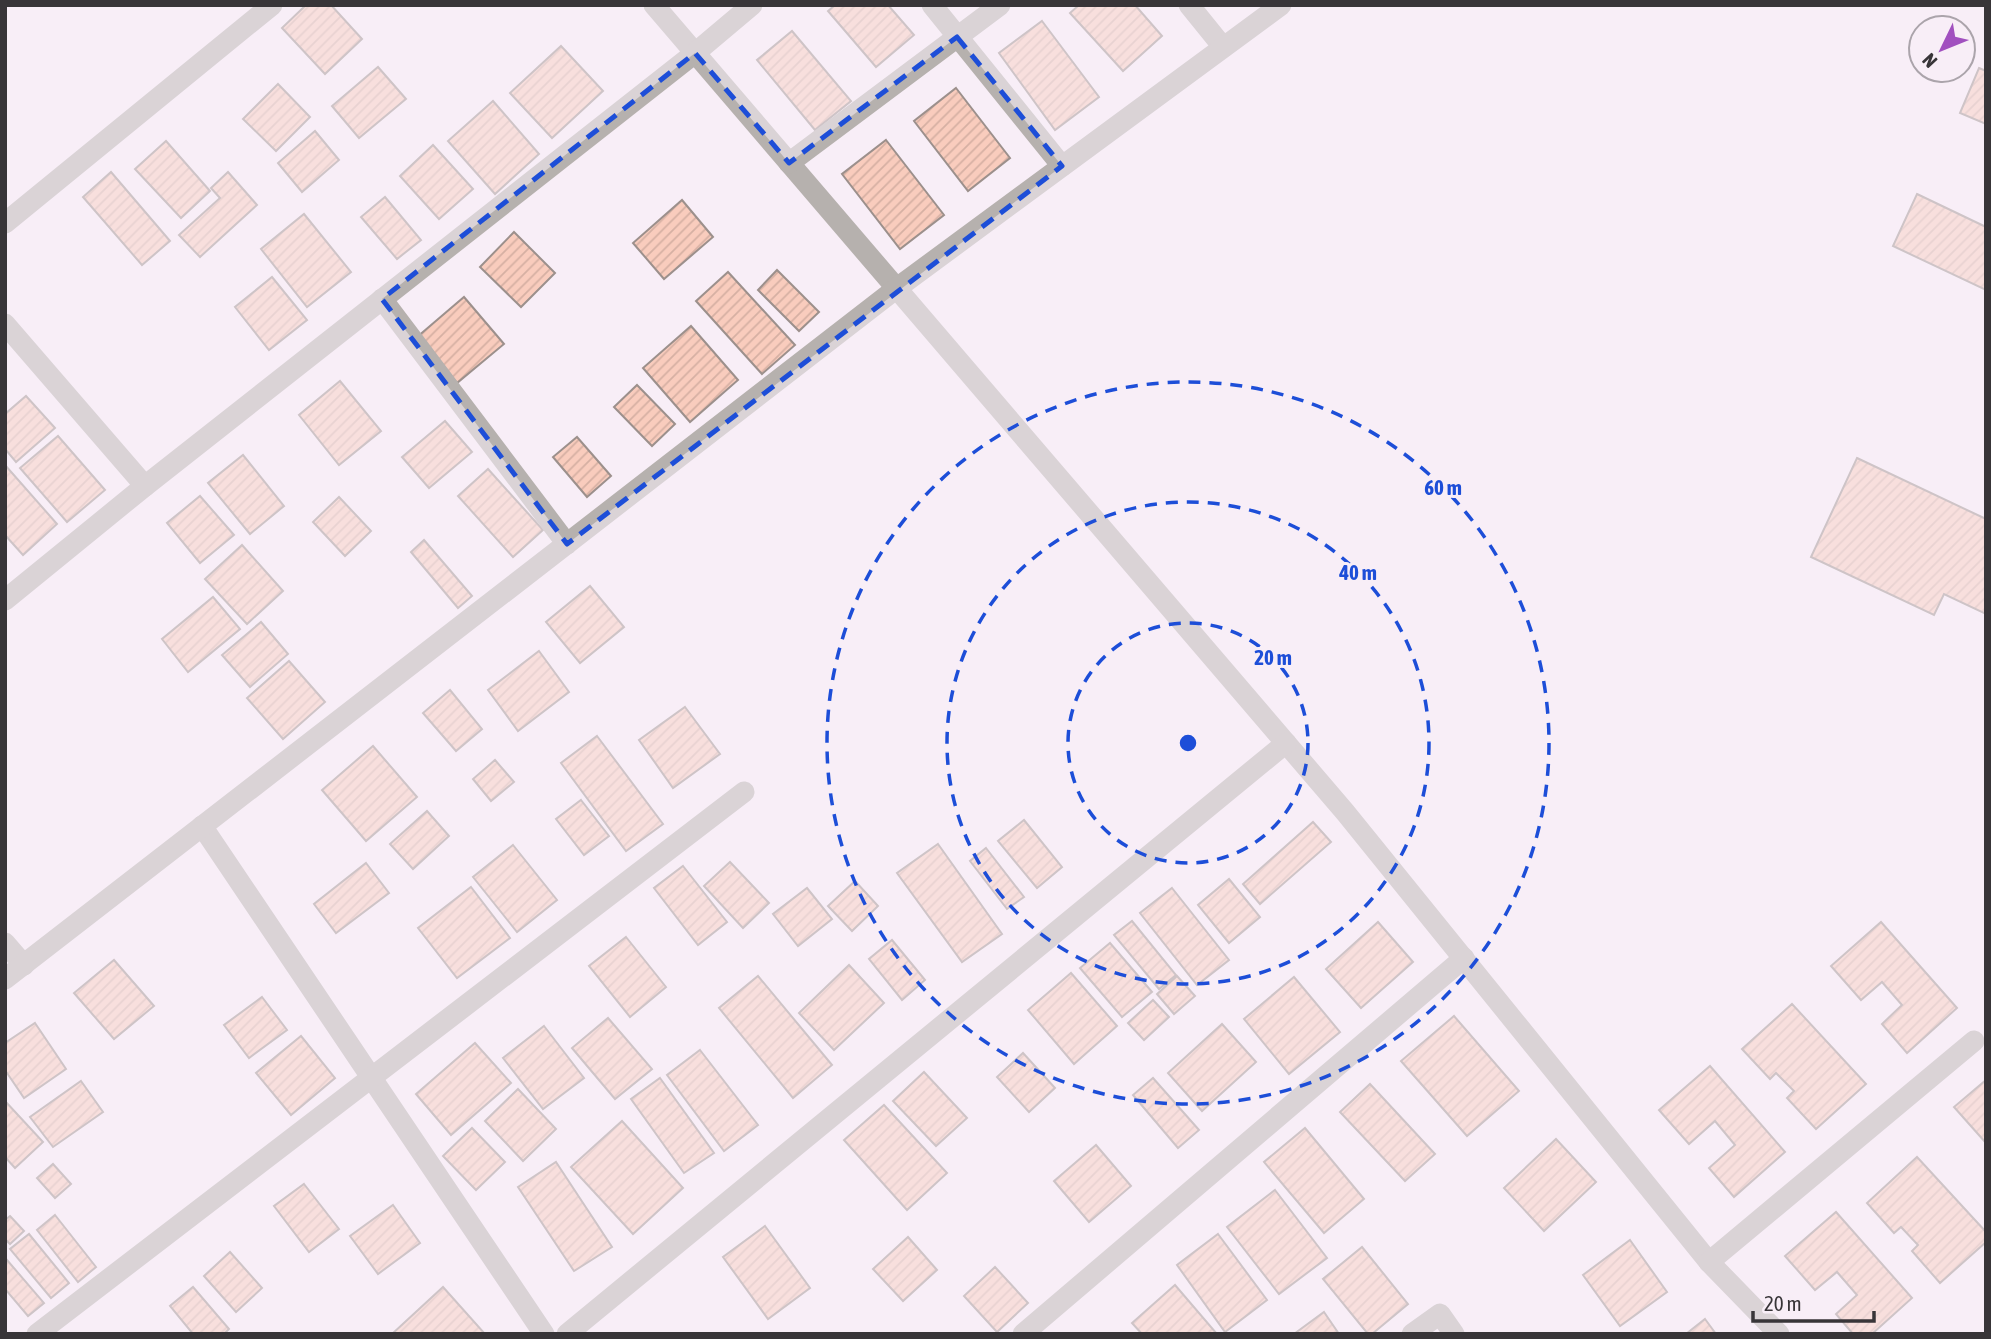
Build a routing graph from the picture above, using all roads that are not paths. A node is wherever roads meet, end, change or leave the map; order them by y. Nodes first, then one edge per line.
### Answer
1 (272, 5) edge
2 (654, 5) edge
3 (752, 5) edge
4 (932, 5) edge
5 (1000, 5) edge
6 (1189, 5) edge
7 (1281, 5) edge
8 (957, 37) junction
9 (1223, 47) junction
10 (695, 53) junction
11 (789, 163) junction
12 (1062, 166) junction
13 (5, 223) edge
14 (897, 288) junction
15 (382, 299) junction
16 (5, 324) edge
17 (145, 486) junction
18 (567, 544) junction
19 (5, 600) edge
20 (1286, 743) junction
21 (744, 792) dead end
22 (202, 827) junction
23 (5, 943) edge
24 (1464, 958) junction
25 (24, 965) junction
26 (5, 979) edge
27 (1974, 1041) dead end
28 (372, 1078) junction
29 (1709, 1262) junction
30 (37, 1334) edge
31 (544, 1334) edge
32 (567, 1334) edge
33 (1023, 1334) edge
34 (1412, 1334) edge
35 (1454, 1334) edge
36 (1779, 1334) edge

1 - 13 street
2 - 10 street
3 - 10 street
4 - 8 street
5 - 8 street
6 - 9 street
7 - 9 street
8 - 11 street
8 - 12 street
9 - 12 street
10 - 11 street
10 - 15 street
11 - 14 street
12 - 14 street
14 - 18 street
14 - 20 street
15 - 17 street
15 - 18 street
16 - 17 street
17 - 19 street
18 - 22 street
20 - 24 street
20 - 32 street
21 - 28 street
22 - 25 street
22 - 28 street
23 - 25 street
24 - 29 street
24 - 33 street
25 - 26 street
27 - 29 street
28 - 30 street
28 - 31 street
29 - 36 street
34 - 35 street

